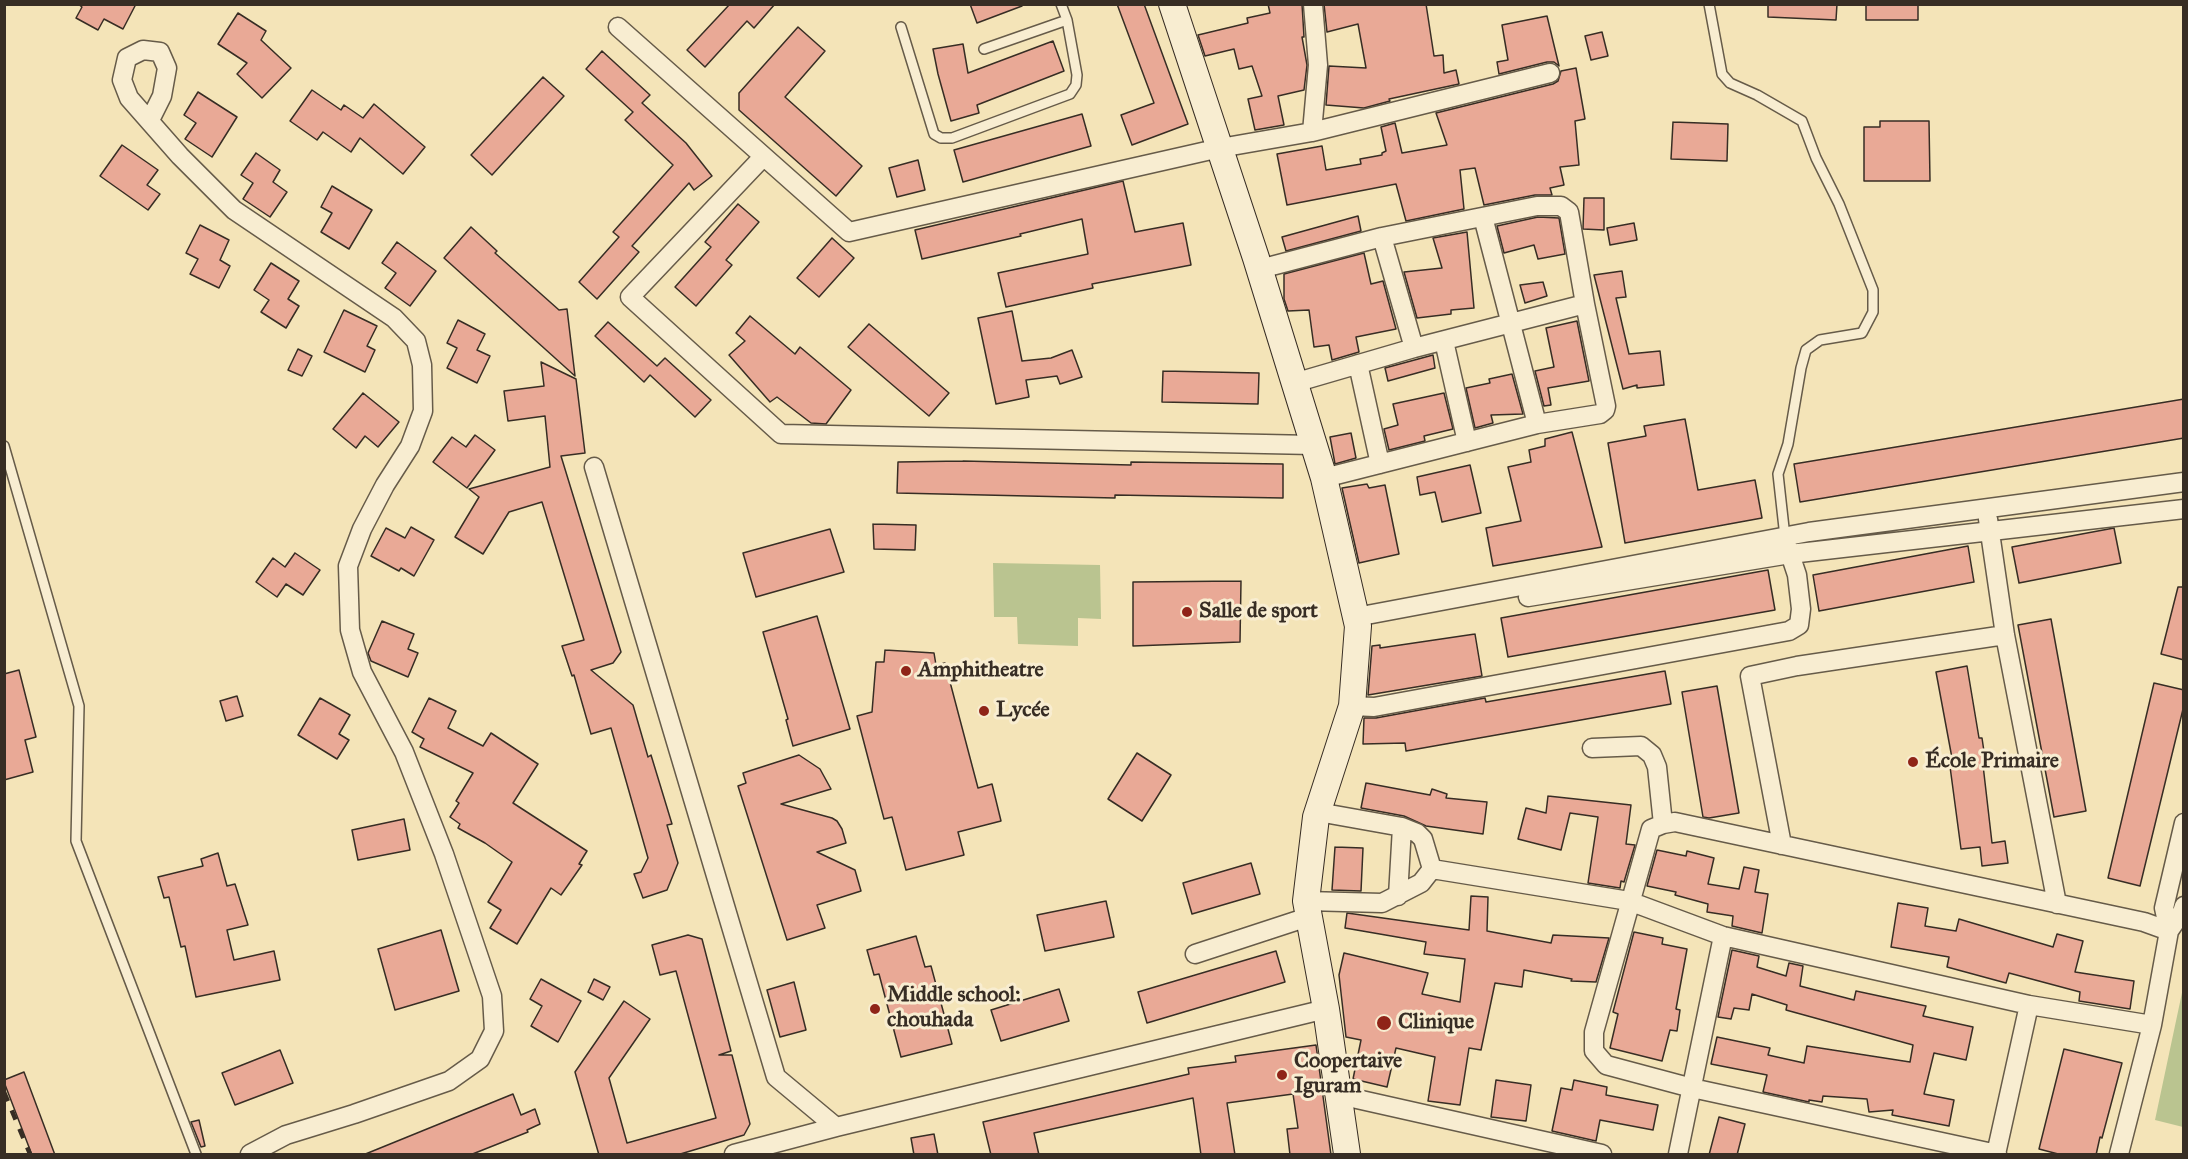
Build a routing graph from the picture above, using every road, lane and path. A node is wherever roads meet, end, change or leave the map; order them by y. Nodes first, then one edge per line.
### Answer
1 (1061, 4) edge
2 (1172, 4) edge
3 (1313, 4) edge
4 (1708, 4) edge
5 (1067, 20) junction
6 (618, 27) dead end
7 (901, 27) dead end
8 (984, 49) dead end
9 (1550, 73) dead end
10 (150, 120) dead end
11 (1312, 132) junction
12 (1220, 148) junction
13 (763, 157) junction
14 (1483, 217) junction
15 (1382, 237) junction
16 (1260, 269) junction
17 (1585, 304) junction
18 (1512, 324) junction
19 (1444, 341) junction
20 (1414, 348) junction
21 (1358, 364) junction
22 (1294, 383) junction
23 (1537, 424) junction
24 (1467, 442) junction
25 (1313, 445) junction
26 (4, 446) edge
27 (1380, 464) junction
28 (594, 467) dead end
29 (1324, 478) junction
30 (2184, 482) edge
31 (1987, 507) junction
32 (2184, 510) edge
33 (1990, 531) junction
34 (1787, 546) junction
35 (1357, 622) junction
36 (2005, 634) junction
37 (1352, 706) junction
38 (1592, 748) dead end
39 (1318, 812) junction
40 (2184, 823) edge
41 (1663, 824) junction
42 (1402, 827) junction
43 (1782, 845) junction
44 (1432, 869) junction
45 (1398, 896) junction
46 (1629, 901) junction
47 (2057, 904) junction
48 (2184, 906) edge
49 (1307, 909) junction
50 (2169, 931) junction
51 (1723, 936) junction
52 (1195, 954) dead end
53 (2029, 1005) junction
54 (1326, 1009) junction
55 (2152, 1025) junction
56 (1692, 1089) junction
57 (1339, 1095) junction
58 (836, 1127) junction
59 (1996, 1154) edge
60 (196, 1155) edge
61 (250, 1155) edge
62 (734, 1155) edge
63 (1347, 1155) edge
64 (1602, 1155) edge
65 (1678, 1155) edge
66 (2119, 1155) edge

1 - 5 lane
2 - 12 main road
3 - 11 street
4 - 34 lane
5 - 7 lane
5 - 8 lane
6 - 13 street
9 - 11 street
10 - 61 street
11 - 12 street
12 - 13 street
12 - 16 main road
13 - 25 street
14 - 15 street
14 - 17 street
14 - 18 street
15 - 16 street
15 - 20 street
16 - 22 main road
17 - 18 street
17 - 23 street
18 - 19 street
18 - 23 street
19 - 20 street
19 - 24 street
20 - 21 street
21 - 22 street
21 - 27 street
22 - 25 main road
23 - 24 street
24 - 27 street
25 - 29 main road
26 - 60 lane
27 - 29 street
28 - 58 street
29 - 35 main road
30 - 31 street
31 - 33 street
31 - 34 street
32 - 33 street
33 - 34 street
33 - 36 street
34 - 35 street
34 - 37 street
35 - 37 main road
36 - 43 street
36 - 47 street
37 - 39 main road
38 - 41 street
39 - 42 street
39 - 49 main road
40 - 50 street
41 - 43 street
41 - 46 street
42 - 44 street
42 - 45 street
43 - 47 street
44 - 45 street
44 - 46 street
45 - 49 street
46 - 51 street
46 - 56 street
47 - 50 street
48 - 50 street
49 - 52 street
49 - 54 main road
50 - 55 street
51 - 53 street
51 - 56 street
53 - 55 street
53 - 59 street
54 - 57 main road
54 - 58 street
55 - 66 street
56 - 59 street
56 - 65 street
57 - 63 main road
57 - 64 street
58 - 62 street

